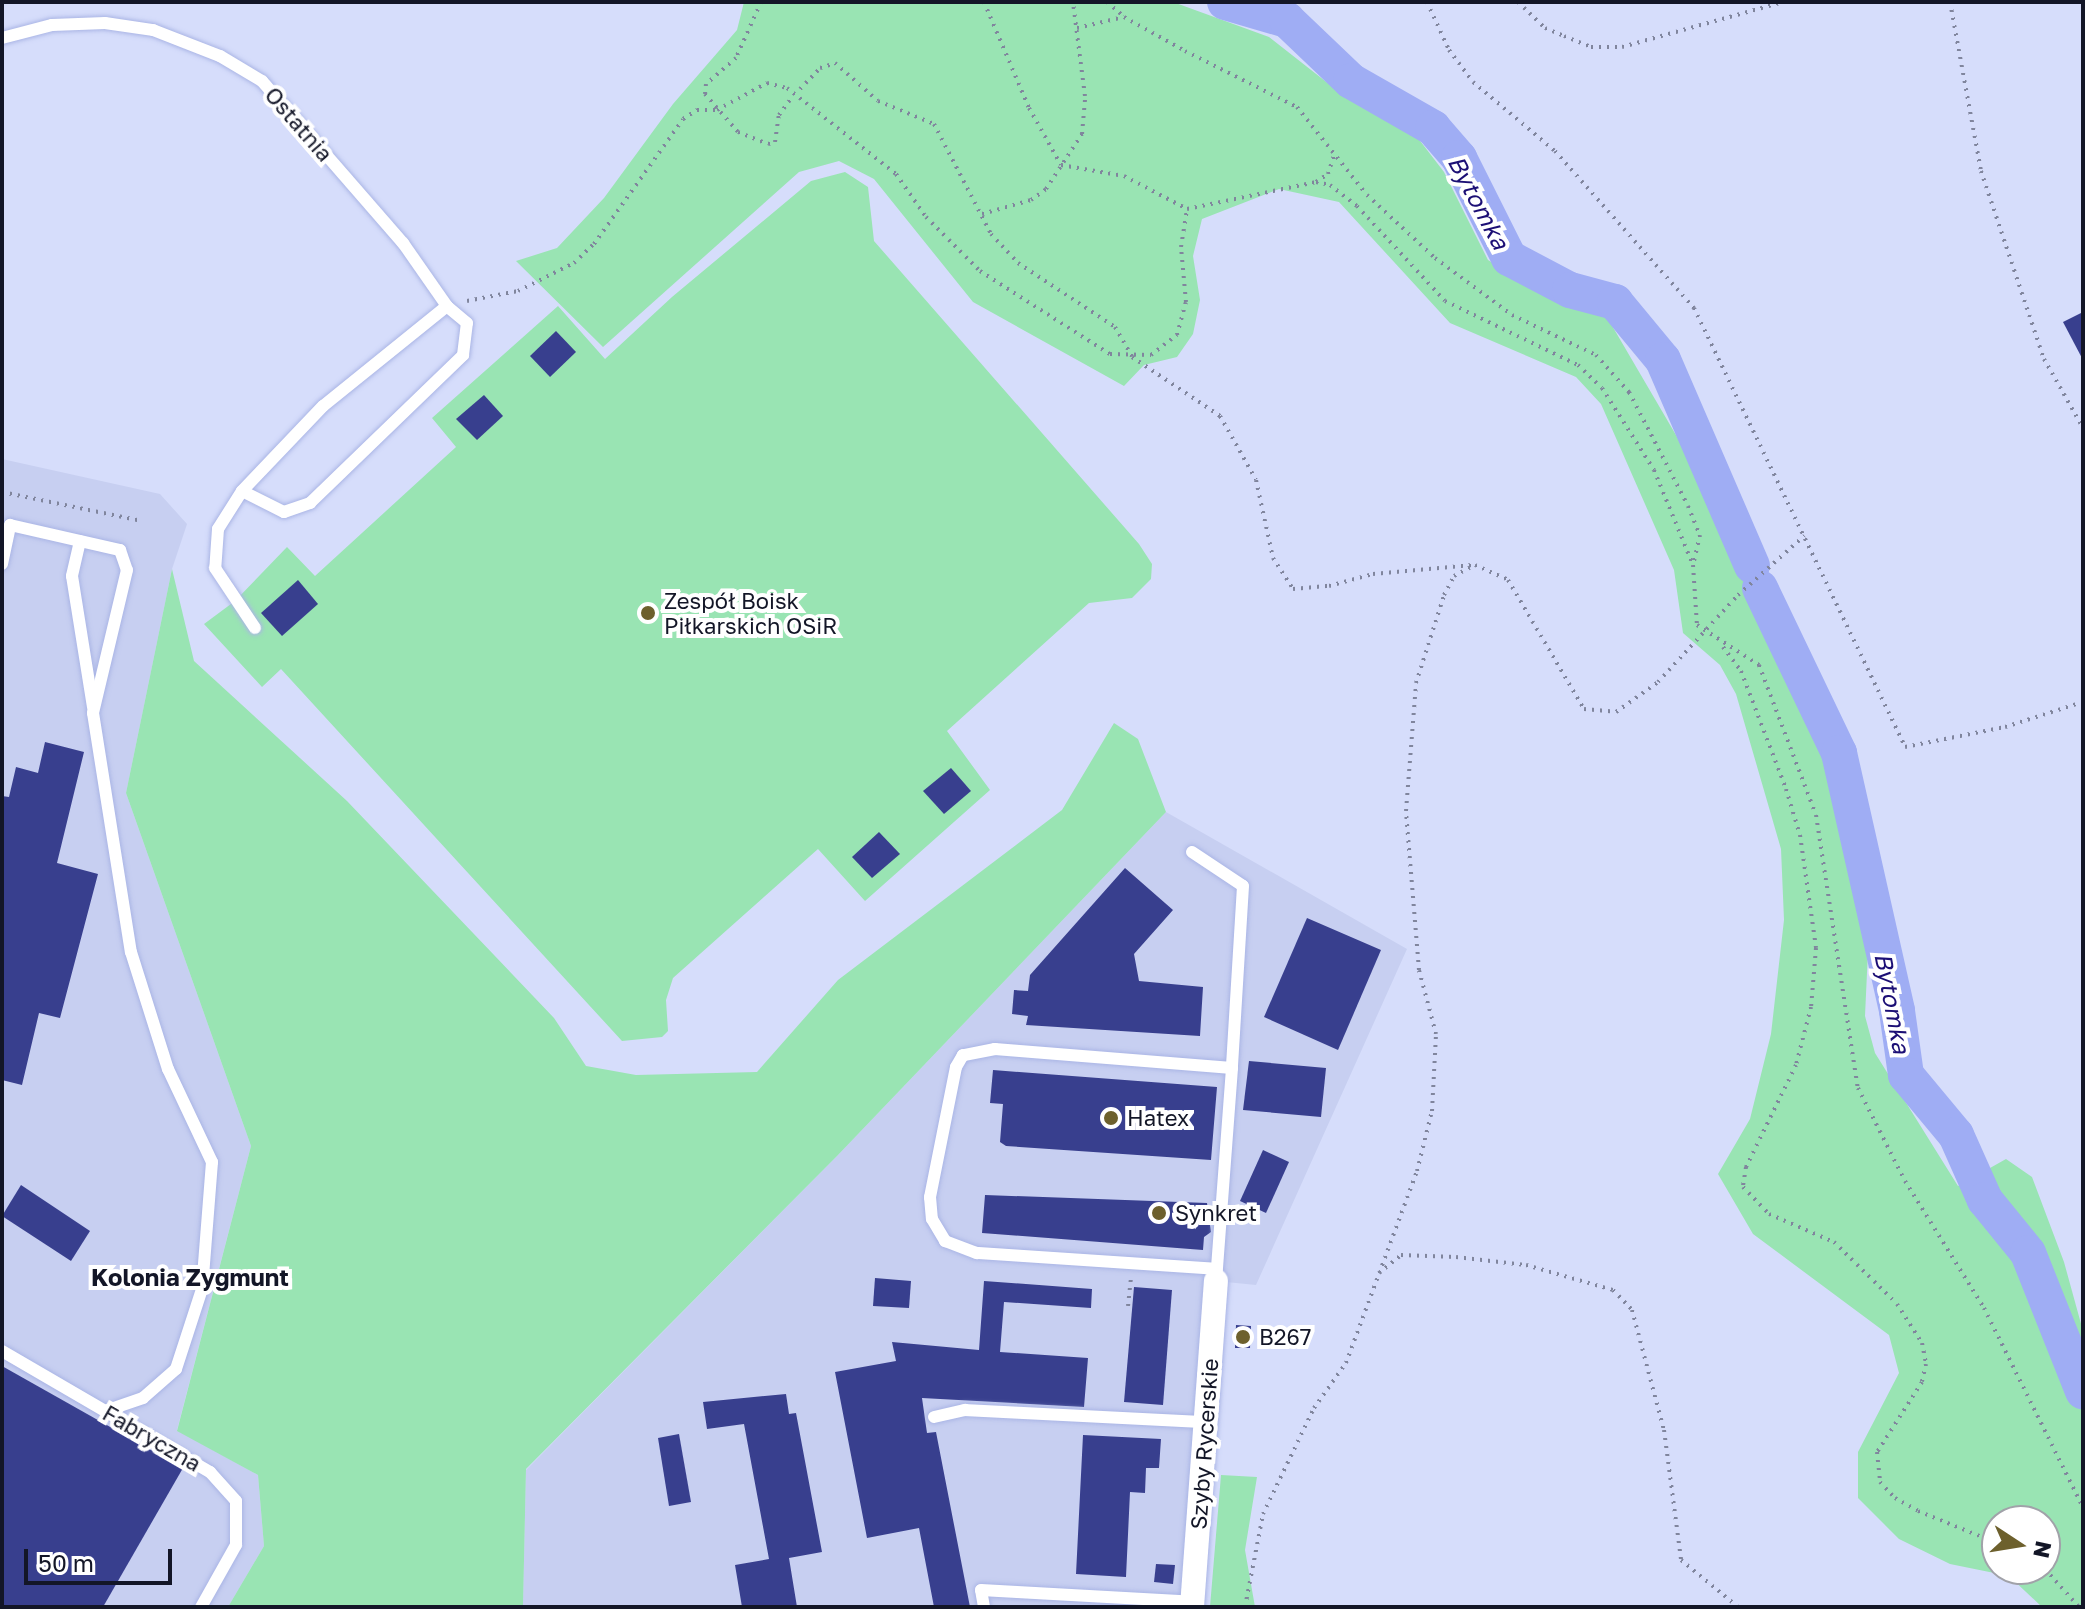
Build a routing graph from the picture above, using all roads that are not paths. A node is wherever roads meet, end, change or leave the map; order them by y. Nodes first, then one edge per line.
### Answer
1 (2, 38) edge
2 (447, 306) junction
3 (242, 491) junction
4 (80, 541) junction
5 (2, 564) edge
6 (255, 628) dead end
7 (93, 713) junction
8 (1192, 852) dead end
9 (1232, 1068) junction
10 (1216, 1275) junction
11 (2, 1351) edge
12 (106, 1411) junction
13 (934, 1417) dead end
14 (1206, 1422) junction
15 (1192, 1604) edge
16 (201, 1607) edge
17 (984, 1607) edge

1 - 2 lane, Ostatnia
2 - 3 lane
2 - 3 lane, Ostatnia
3 - 6 lane
4 - 5 lane
4 - 7 lane
4 - 7 lane
7 - 12 lane
8 - 9 lane
9 - 10 lane
9 - 10 lane
10 - 14 street, Szyby Rycerskie
11 - 12 lane, Fabryczna
12 - 16 lane, Fabryczna
13 - 14 lane
14 - 15 street, Szyby Rycerskie
15 - 17 lane

